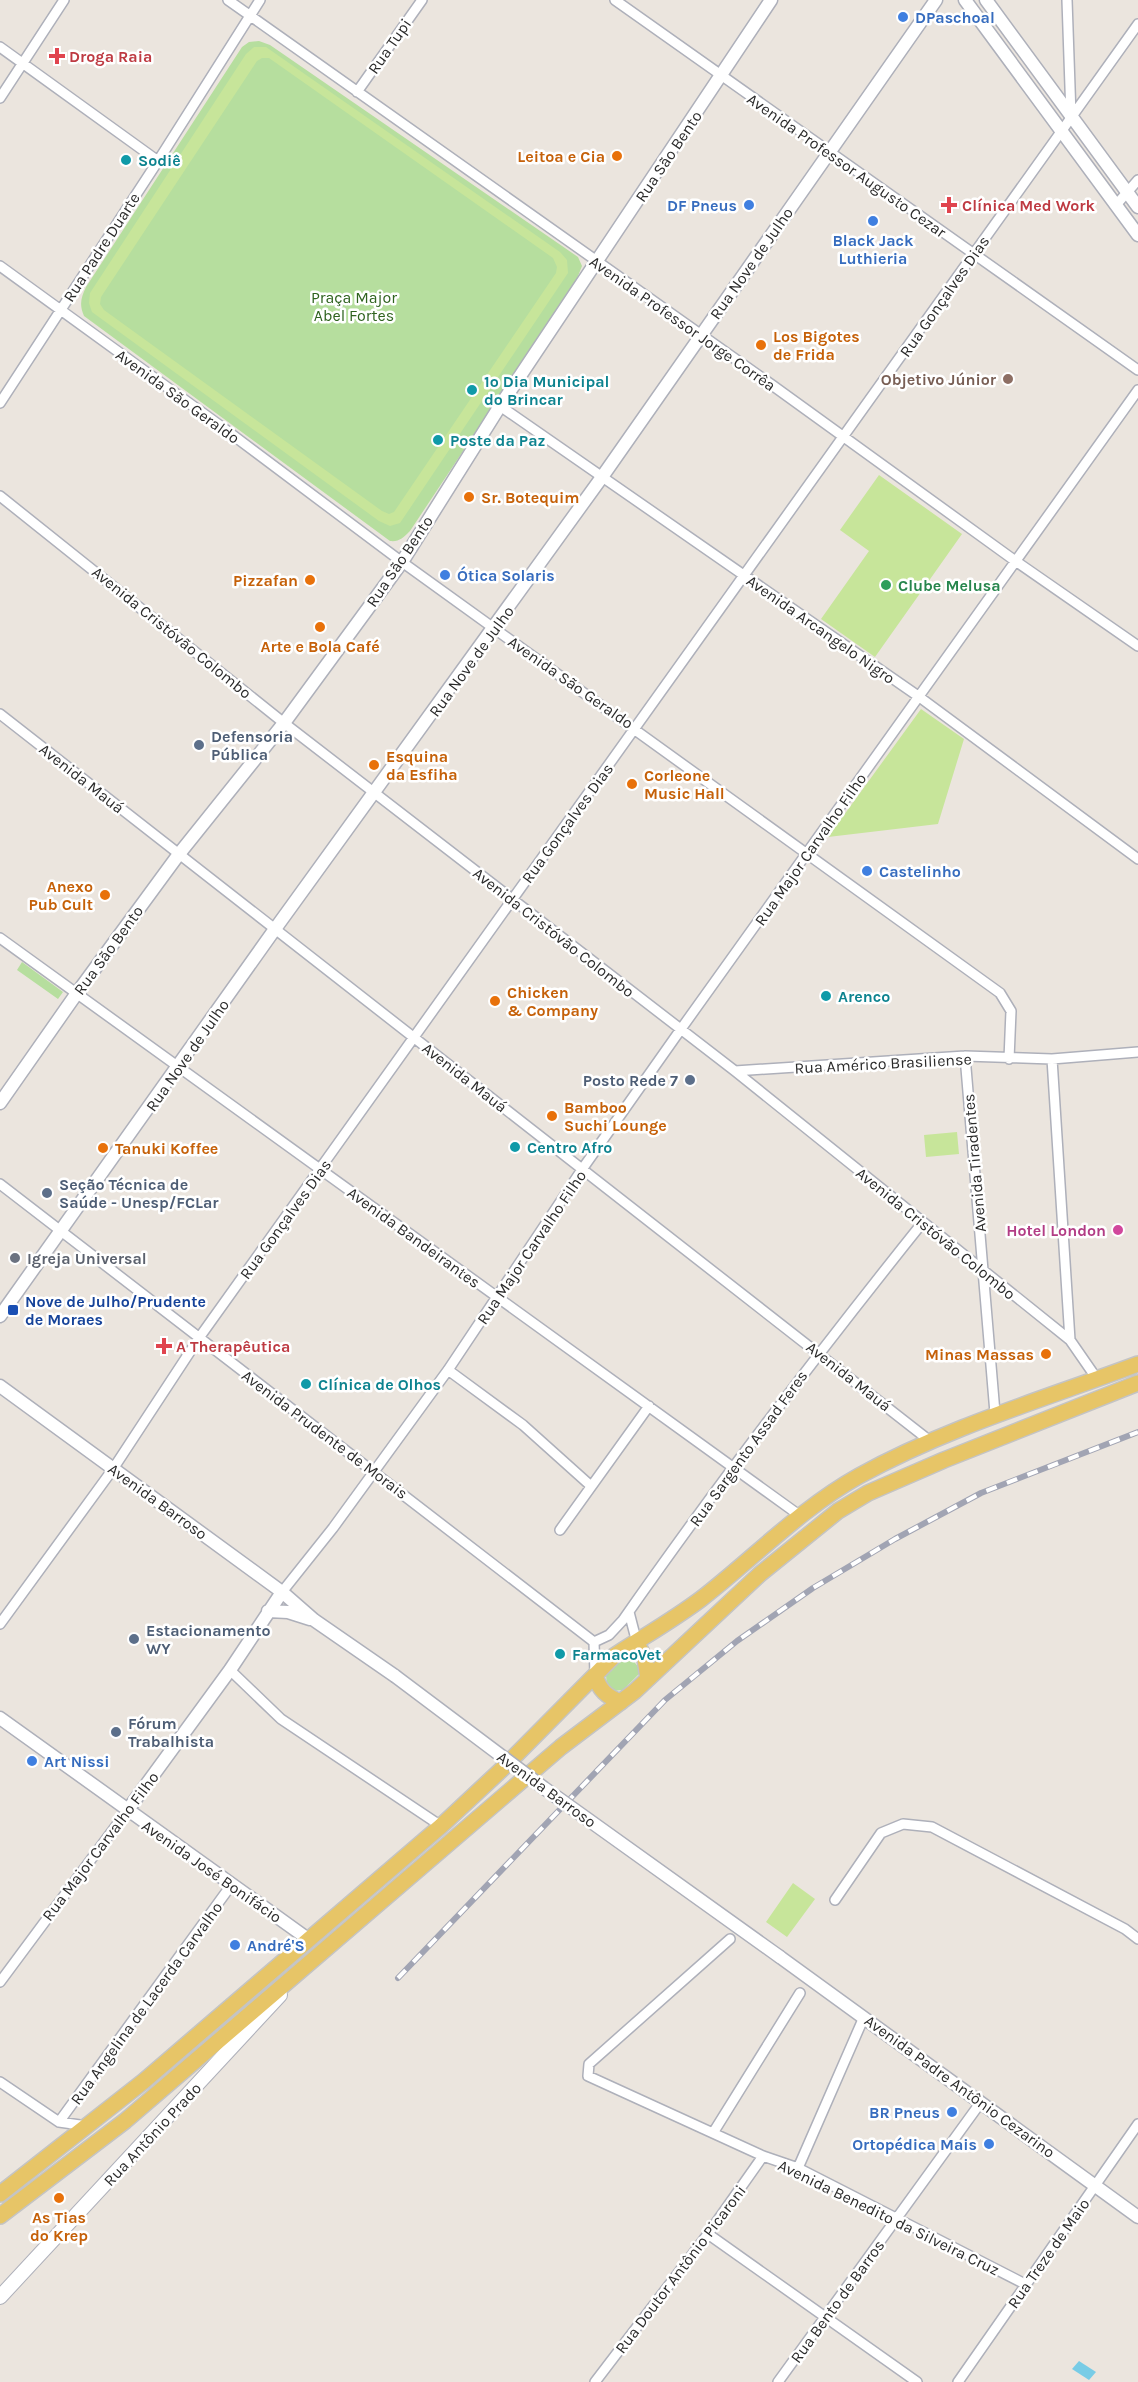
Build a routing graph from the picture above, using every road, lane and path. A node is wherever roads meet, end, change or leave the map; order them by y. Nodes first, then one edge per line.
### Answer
1 (64, 0) edge
2 (228, 0) edge
3 (260, 0) edge
4 (422, 0) edge
5 (615, 0) edge
6 (771, 0) edge
7 (936, 0) edge
8 (965, 0) edge
9 (986, 0) edge
10 (1067, 0) edge
11 (250, 15) junction
12 (1138, 24) edge
13 (0, 47) edge
14 (24, 63) junction
15 (721, 76) junction
16 (357, 92) junction
17 (0, 98) edge
18 (1071, 116) junction
19 (1062, 130) junction
20 (828, 152) junction
21 (158, 160) junction
22 (1138, 180) edge
23 (1126, 192) junction
24 (1116, 205) junction
25 (1138, 207) edge
26 (1138, 235) edge
27 (973, 255) junction
28 (596, 262) junction
29 (0, 266) edge
30 (60, 310) junction
31 (702, 335) junction
32 (1138, 370) edge
33 (1138, 390) edge
34 (0, 402) edge
35 (500, 406) junction
36 (844, 437) junction
37 (602, 477) junction
38 (0, 496) edge
39 (1014, 560) junction
40 (402, 562) junction
41 (744, 576) junction
42 (495, 628) junction
43 (1138, 646) edge
44 (918, 696) junction
45 (0, 714) edge
46 (284, 723) junction
47 (635, 728) junction
48 (376, 793) junction
49 (808, 853) junction
50 (179, 854) junction
51 (1138, 859) edge
52 (512, 900) junction
53 (275, 929) junction
54 (0, 938) edge
55 (76, 993) junction
56 (681, 1029) junction
57 (414, 1038) junction
58 (1138, 1052) edge
59 (965, 1056) junction
60 (1009, 1059) junction
61 (1053, 1059) junction
62 (179, 1068) junction
63 (735, 1071) junction
64 (0, 1103) edge
65 (583, 1168) junction
66 (321, 1170) junction
67 (0, 1184) edge
68 (922, 1222) junction
69 (61, 1231) junction
70 (984, 1272) junction
71 (498, 1298) junction
72 (0, 1316) edge
73 (199, 1338) junction
74 (1070, 1340) junction
75 (819, 1352) junction
76 (1138, 1364) edge
77 (448, 1370) junction
78 (1097, 1379) junction
79 (1138, 1383) edge
80 (0, 1386) edge
81 (649, 1406) junction
82 (995, 1413) junction
83 (930, 1441) junction
84 (733, 1466) junction
85 (113, 1469) junction
86 (373, 1470) junction
87 (591, 1486) junction
88 (799, 1515) junction
89 (560, 1530) dead end
90 (282, 1592) junction
91 (268, 1611) junction
92 (629, 1612) junction
93 (315, 1620) junction
94 (0, 1624) edge
95 (594, 1642) junction
96 (637, 1643) junction
97 (230, 1670) junction
98 (595, 1675) junction
99 (648, 1678) junction
100 (621, 1702) junction
101 (0, 1718) edge
102 (127, 1811) junction
103 (441, 1826) junction
104 (232, 1884) junction
105 (835, 1900) dead end
106 (308, 1939) junction
107 (730, 1939) dead end
108 (1138, 1939) edge
109 (780, 1957) joint
110 (303, 1970) junction
111 (0, 1982) edge
112 (800, 1993) dead end
113 (864, 2017) junction
114 (0, 2082) edge
115 (981, 2102) junction
116 (59, 2122) junction
117 (1138, 2124) edge
118 (89, 2126) junction
119 (713, 2133) junction
120 (764, 2156) junction
121 (798, 2168) junction
122 (1096, 2185) junction
123 (0, 2194) edge
124 (0, 2216) edge
125 (1138, 2217) edge
126 (896, 2219) junction
127 (708, 2234) junction
128 (1025, 2284) junction
129 (0, 2297) edge
130 (826, 2317) junction
131 (596, 2382) edge
132 (778, 2382) edge
133 (917, 2382) edge
134 (958, 2382) edge

1 - 14 street
2 - 11 street, Avenida Professor Jorge Corrêa
3 - 11 street, Rua Padre Duarte
4 - 16 street, Rua Tupi
5 - 15 street, Avenida Professor Augusto Cezar
6 - 15 street, Rua São Bento
7 - 20 street, Rua Nove de Julho
8 - 19 street
9 - 18 street
10 - 18 street
11 - 16 street, Avenida Professor Jorge Corrêa
11 - 21 street, Rua Padre Duarte
12 - 18 street, Rua Gonçalves Dias
13 - 14 street
14 - 17 street
14 - 21 street
15 - 20 street, Avenida Professor Augusto Cezar
15 - 28 street, Rua São Bento
16 - 28 street, Avenida Professor Jorge Corrêa
18 - 19 street, Rua Gonçalves Dias
18 - 23 street
19 - 24 street
19 - 27 street, Rua Gonçalves Dias
20 - 27 street, Avenida Professor Augusto Cezar
20 - 31 street, Rua Nove de Julho
21 - 30 street, Rua Padre Duarte
22 - 23 street
23 - 24 street
23 - 25 street
24 - 26 street
27 - 32 street, Avenida Professor Augusto Cezar
27 - 36 street, Rua Gonçalves Dias
28 - 31 street, Avenida Professor Jorge Corrêa
28 - 35 street, Rua São Bento
29 - 30 street, Avenida São Geraldo
30 - 34 street, Rua Padre Duarte
30 - 40 street, Avenida São Geraldo
31 - 36 street, Avenida Professor Jorge Corrêa
31 - 37 street, Rua Nove de Julho
33 - 39 street, Rua Major Carvalho Filho
35 - 37 street, Avenida Arcangelo Nigro
35 - 40 street, Rua São Bento
36 - 39 street, Avenida Professor Jorge Corrêa
36 - 41 street, Rua Gonçalves Dias
37 - 41 street, Avenida Arcangelo Nigro
37 - 42 street, Rua Nove de Julho
38 - 46 street, Avenida Cristóvão Colombo
39 - 43 street, Avenida Professor Jorge Corrêa
39 - 44 street, Rua Major Carvalho Filho
40 - 42 street, Avenida São Geraldo
40 - 46 street, Rua São Bento
41 - 44 street, Avenida Arcangelo Nigro
41 - 47 street, Rua Gonçalves Dias
42 - 47 street, Avenida São Geraldo
42 - 48 street, Rua Nove de Julho
44 - 49 street, Rua Major Carvalho Filho
44 - 51 street, Avenida Arcangelo Nigro
45 - 50 street, Avenida Mauá
46 - 48 street, Avenida Cristóvão Colombo
46 - 50 street, Rua São Bento
47 - 49 street, Avenida São Geraldo
47 - 52 street, Rua Gonçalves Dias
48 - 52 street, Avenida Cristóvão Colombo
48 - 53 street, Rua Nove de Julho
49 - 56 street, Rua Major Carvalho Filho
49 - 60 street, Avenida São Geraldo
50 - 53 street, Avenida Mauá
50 - 55 street, Rua São Bento
52 - 56 street, Avenida Cristóvão Colombo
52 - 57 street, Rua Gonçalves Dias
53 - 57 street, Avenida Mauá
53 - 62 street, Rua Nove de Julho
54 - 55 street, Avenida Bandeirantes
55 - 62 street, Avenida Bandeirantes
55 - 64 street, Rua São Bento
56 - 63 street, Avenida Cristóvão Colombo
56 - 65 street, Rua Major Carvalho Filho
57 - 65 street, Avenida Mauá
57 - 66 street, Rua Gonçalves Dias
58 - 61 street, Rua Américo Brasiliense
59 - 60 street, Rua Américo Brasiliense
59 - 63 street, Rua Américo Brasiliense
59 - 70 street, Avenida Tiradentes
60 - 61 street, Rua Américo Brasiliense
61 - 74 street
62 - 66 street, Avenida Bandeirantes
62 - 69 street, Rua Nove de Julho
63 - 68 street, Avenida Cristóvão Colombo
65 - 71 street, Rua Major Carvalho Filho
65 - 75 street, Avenida Mauá
66 - 71 street, Avenida Bandeirantes
66 - 73 street, Rua Gonçalves Dias
67 - 69 street, Avenida Prudente de Morais
68 - 70 street, Avenida Cristóvão Colombo
68 - 75 street, Rua Sargento Assad Feres
69 - 72 street, Rua Nove de Julho
69 - 73 street, Avenida Prudente de Morais
70 - 74 street, Avenida Cristóvão Colombo
70 - 82 street, Avenida Tiradentes
71 - 77 street, Rua Major Carvalho Filho
71 - 81 street, Avenida Bandeirantes
73 - 85 street, Rua Gonçalves Dias
73 - 86 street, Avenida Prudente de Morais
74 - 78 street, Avenida Cristóvão Colombo
75 - 83 street, Avenida Mauá
75 - 84 street, Rua Sargento Assad Feres
76 - 78 main road
77 - 86 street, Rua Major Carvalho Filho
77 - 87 street
78 - 82 main road
79 - 99 main road
80 - 85 street, Avenida Barroso
81 - 84 street, Avenida Bandeirantes
81 - 87 street
82 - 83 main road
83 - 88 main road
84 - 88 street, Avenida Bandeirantes
84 - 92 street, Rua Sargento Assad Feres
85 - 90 street, Avenida Barroso
85 - 94 street, Rua Gonçalves Dias
86 - 90 street, Rua Major Carvalho Filho
86 - 95 street, Avenida Prudente de Morais
87 - 89 street
88 - 96 main road
90 - 91 street, Rua Major Carvalho Filho
90 - 93 street, Avenida Barroso
91 - 93 street, Avenida Barroso
91 - 97 street, Rua Major Carvalho Filho
92 - 95 street, Rua Sargento Assad Feres
92 - 96 street
93 - 109 street, Avenida Barroso, bridge
95 - 98 street
96 - 98 main road
96 - 99 main road
97 - 102 street, Rua Major Carvalho Filho
97 - 103 street
98 - 100 main road
98 - 103 main road
99 - 100 main road
100 - 110 main road
101 - 102 street, Avenida José Bonifácio
102 - 104 street, Avenida José Bonifácio
102 - 111 street, Rua Major Carvalho Filho
103 - 106 main road
104 - 106 street, Avenida José Bonifácio
104 - 116 street, Rua Angelina de Lacerda Carvalho
105 - 108 street
106 - 118 main road
107 - 119 street, Avenida Benedito da Silveira Cruz
109 - 113 street, Avenida Padre Antônio Cezarino
110 - 124 main road
110 - 129 main road, Rua Antônio Prado
112 - 119 street
113 - 115 street, Avenida Padre Antônio Cezarino
113 - 121 street
114 - 116 street
115 - 122 street, Avenida Padre Antônio Cezarino
115 - 126 street, Rua Bento de Barros
116 - 118 street
117 - 122 street, Rua Treze de Maio
118 - 123 main road
119 - 120 street, Avenida Benedito da Silveira Cruz
120 - 121 street, Avenida Benedito da Silveira Cruz
120 - 127 street, Rua Doutor Antônio Picaroni
121 - 126 street, Avenida Benedito da Silveira Cruz
122 - 125 street, Avenida Padre Antônio Cezarino
122 - 128 street, Rua Treze de Maio
126 - 128 street, Avenida Benedito da Silveira Cruz
126 - 130 street, Rua Bento de Barros
127 - 130 street
127 - 131 street, Rua Doutor Antônio Picaroni
128 - 134 street, Rua Treze de Maio
130 - 132 street, Rua Bento de Barros
130 - 133 street

